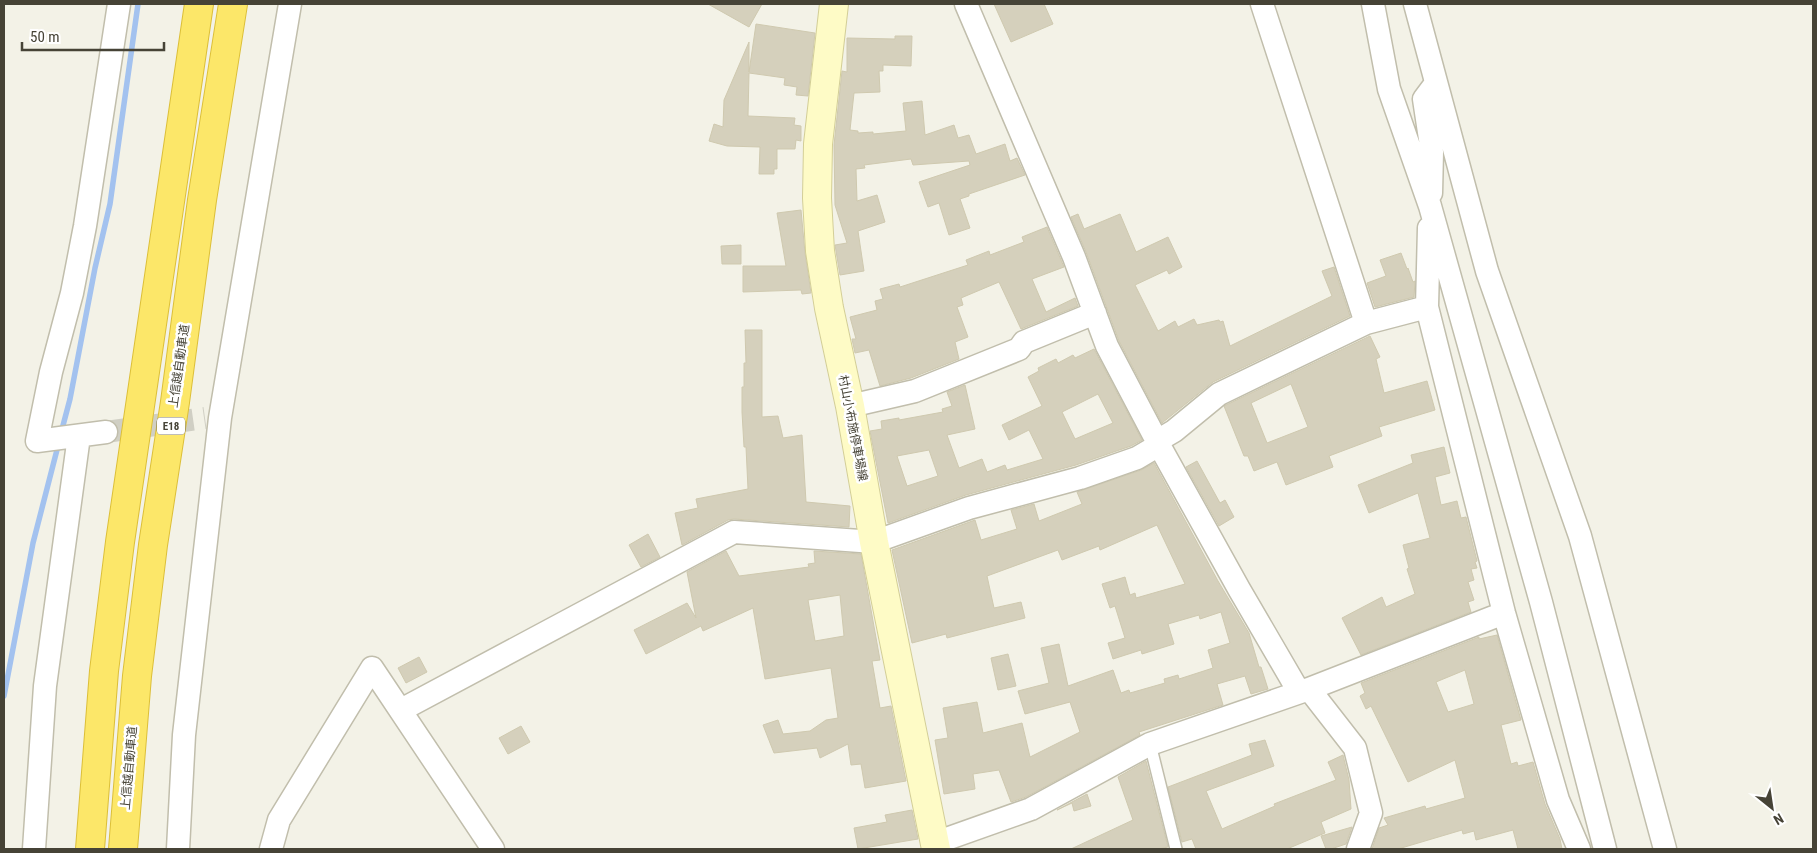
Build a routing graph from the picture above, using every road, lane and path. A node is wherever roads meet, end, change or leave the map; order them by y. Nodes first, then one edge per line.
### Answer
1 (119, 4) edge
2 (199, 4) edge
3 (233, 4) edge
4 (290, 4) edge
5 (834, 4) edge
6 (966, 4) edge
7 (1262, 4) edge
8 (1373, 4) edge
9 (1415, 4) edge
10 (1436, 83) junction
11 (1430, 206) junction
12 (1427, 307) junction
13 (1095, 313) junction
14 (1366, 322) junction
15 (850, 406) junction
16 (106, 432) tunnel mouth
17 (79, 436) junction
18 (1158, 443) junction
19 (874, 542) junction
20 (1504, 613) junction
21 (1304, 691) junction
22 (401, 710) junction
23 (1150, 744) junction
24 (936, 846) edge
25 (34, 849) edge
26 (90, 849) edge
27 (123, 849) edge
28 (178, 849) edge
29 (271, 849) edge
30 (493, 849) edge
31 (1176, 849) edge
32 (1358, 849) edge
33 (1579, 849) edge
34 (1605, 849) edge
35 (1665, 849) edge

1 - 17 street
2 - 26 highway
3 - 27 highway, 上信越自動車道 / E18
4 - 28 street
5 - 15 main road, 村山小布施停車場線
6 - 13 street
7 - 14 street
8 - 11 street
9 - 10 street
10 - 11 street
10 - 35 street
11 - 12 street
11 - 34 street
12 - 14 street
12 - 20 street
13 - 15 street
13 - 18 street
14 - 18 street
15 - 19 main road, 村山小布施停車場線
16 - 17 street
17 - 25 street
18 - 19 street
18 - 21 street
19 - 22 street
19 - 24 main road, 村山小布施停車場線
20 - 21 street
20 - 33 street
21 - 23 street
21 - 32 street
22 - 29 street
22 - 30 street
23 - 24 street
23 - 31 lane

